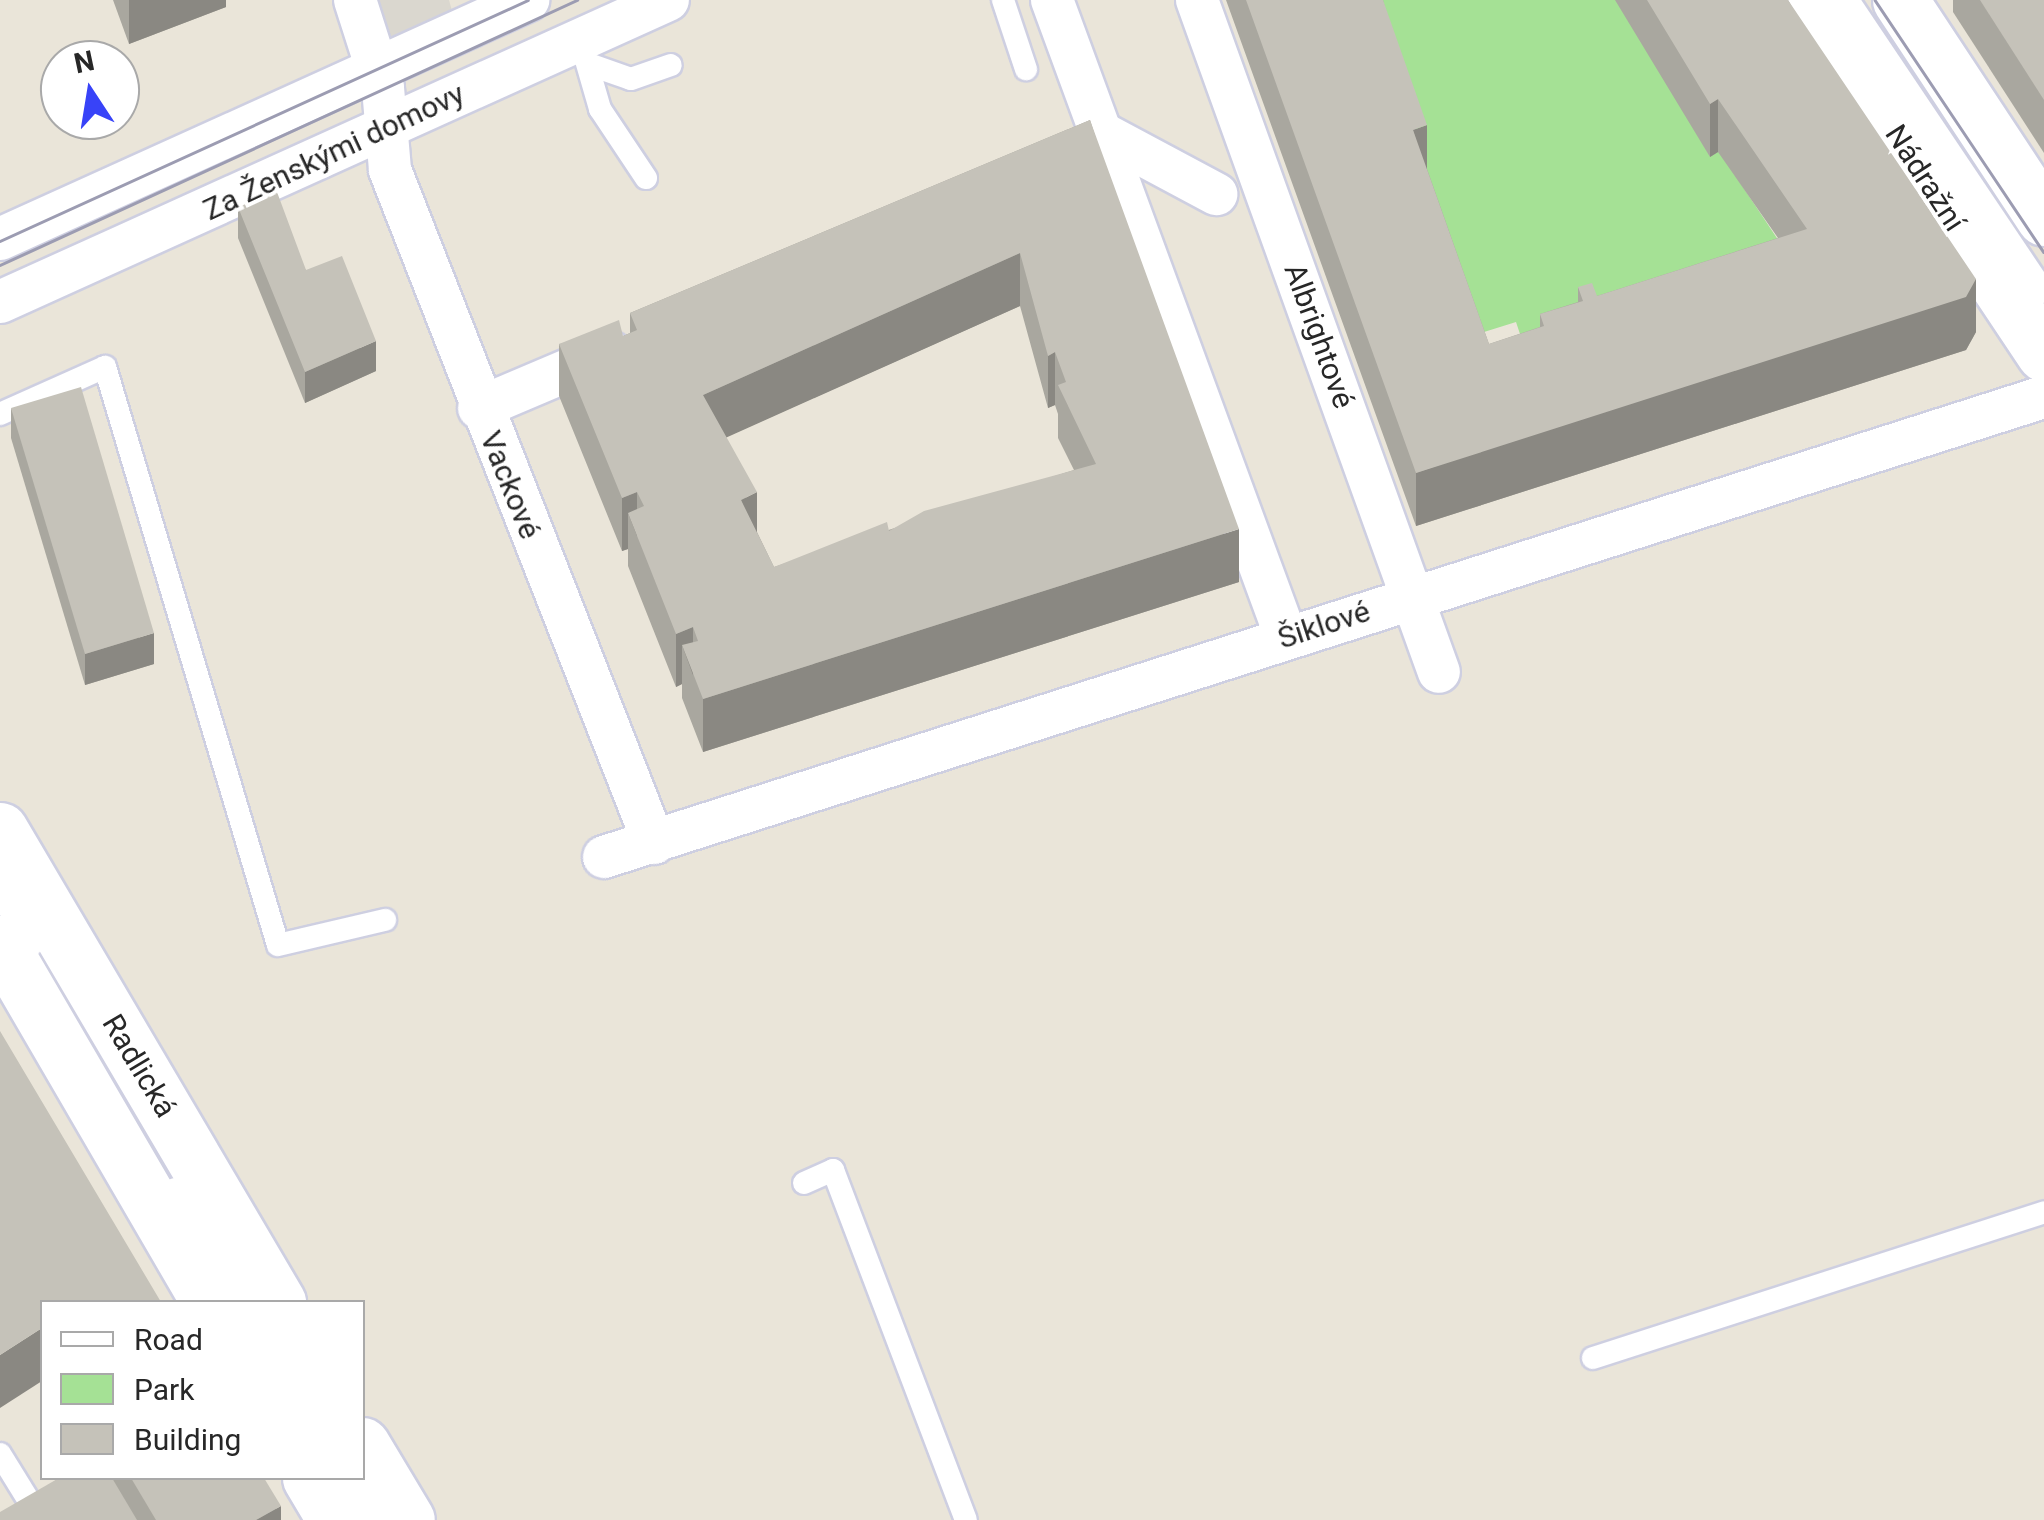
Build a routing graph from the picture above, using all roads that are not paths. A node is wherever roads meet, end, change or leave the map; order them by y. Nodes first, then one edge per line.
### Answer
1 (355, 0) edge
2 (616, 0) edge
3 (668, 0) edge
4 (1003, 0) edge
5 (1052, 0) edge
6 (1198, 0) edge
7 (1808, 0) edge
8 (1848, 0) edge
9 (1900, 0) edge
10 (503, 5) edge
11 (586, 54) junction
12 (671, 65) dead end
13 (378, 68) junction
14 (1026, 69) dead end
15 (438, 97) junction
16 (384, 123) junction
17 (1082, 141) junction
18 (646, 178) dead end
19 (1216, 194) dead end
20 (2044, 218) edge
21 (0, 239) edge
22 (2044, 292) edge
23 (0, 302) edge
24 (649, 334) edge
25 (2044, 354) edge
26 (2044, 397) edge
27 (479, 408) junction
28 (0, 414) edge
29 (1413, 597) junction
30 (1286, 637) junction
31 (1440, 672) dead end
32 (0, 830) edge
33 (654, 843) junction
34 (0, 854) edge
35 (604, 857) dead end
36 (0, 893) edge
37 (386, 920) dead end
38 (0, 943) edge
39 (804, 1183) dead end
40 (2044, 1212) edge
41 (208, 1300) edge
42 (241, 1300) edge
43 (265, 1300) edge
44 (277, 1300) edge
45 (1592, 1358) dead end
46 (365, 1450) edge
47 (0, 1454) edge
48 (365, 1471) edge
49 (311, 1480) edge
50 (346, 1480) edge
51 (29, 1501) edge
52 (335, 1520) edge
53 (370, 1520) edge
54 (394, 1520) edge
55 (407, 1520) edge
56 (966, 1520) edge

1 - 13 street, Vackové
2 - 15 lane
3 - 11 street, Za Ženskými domovy
4 - 14 lane
5 - 17 street
6 - 29 street, Albrightové
7 - 25 main road, Nádražní
8 - 22 lane
9 - 20 main road
10 - 13 street, Za Ženskými domovy
11 - 12 lane
11 - 15 street, Za Ženskými domovy
11 - 18 lane
13 - 16 street, Vackové
13 - 21 street, Za Ženskými domovy
15 - 16 street, Za Ženskými domovy
16 - 23 street, Za Ženskými domovy
16 - 27 street, Vackové
17 - 19 street
17 - 30 street
24 - 27 street
26 - 29 street, Šiklové
27 - 33 street, Vackové
28 - 37 lane
29 - 30 street, Šiklové
29 - 31 street, Albrightové
30 - 33 street, Šiklové
32 - 44 main road, Radlická
33 - 35 street, Šiklové
34 - 43 lane
36 - 42 lane
38 - 41 main road, Radlická
39 - 56 lane
40 - 45 lane
46 - 55 main road
47 - 51 lane
48 - 54 lane
49 - 52 main road
50 - 53 lane

